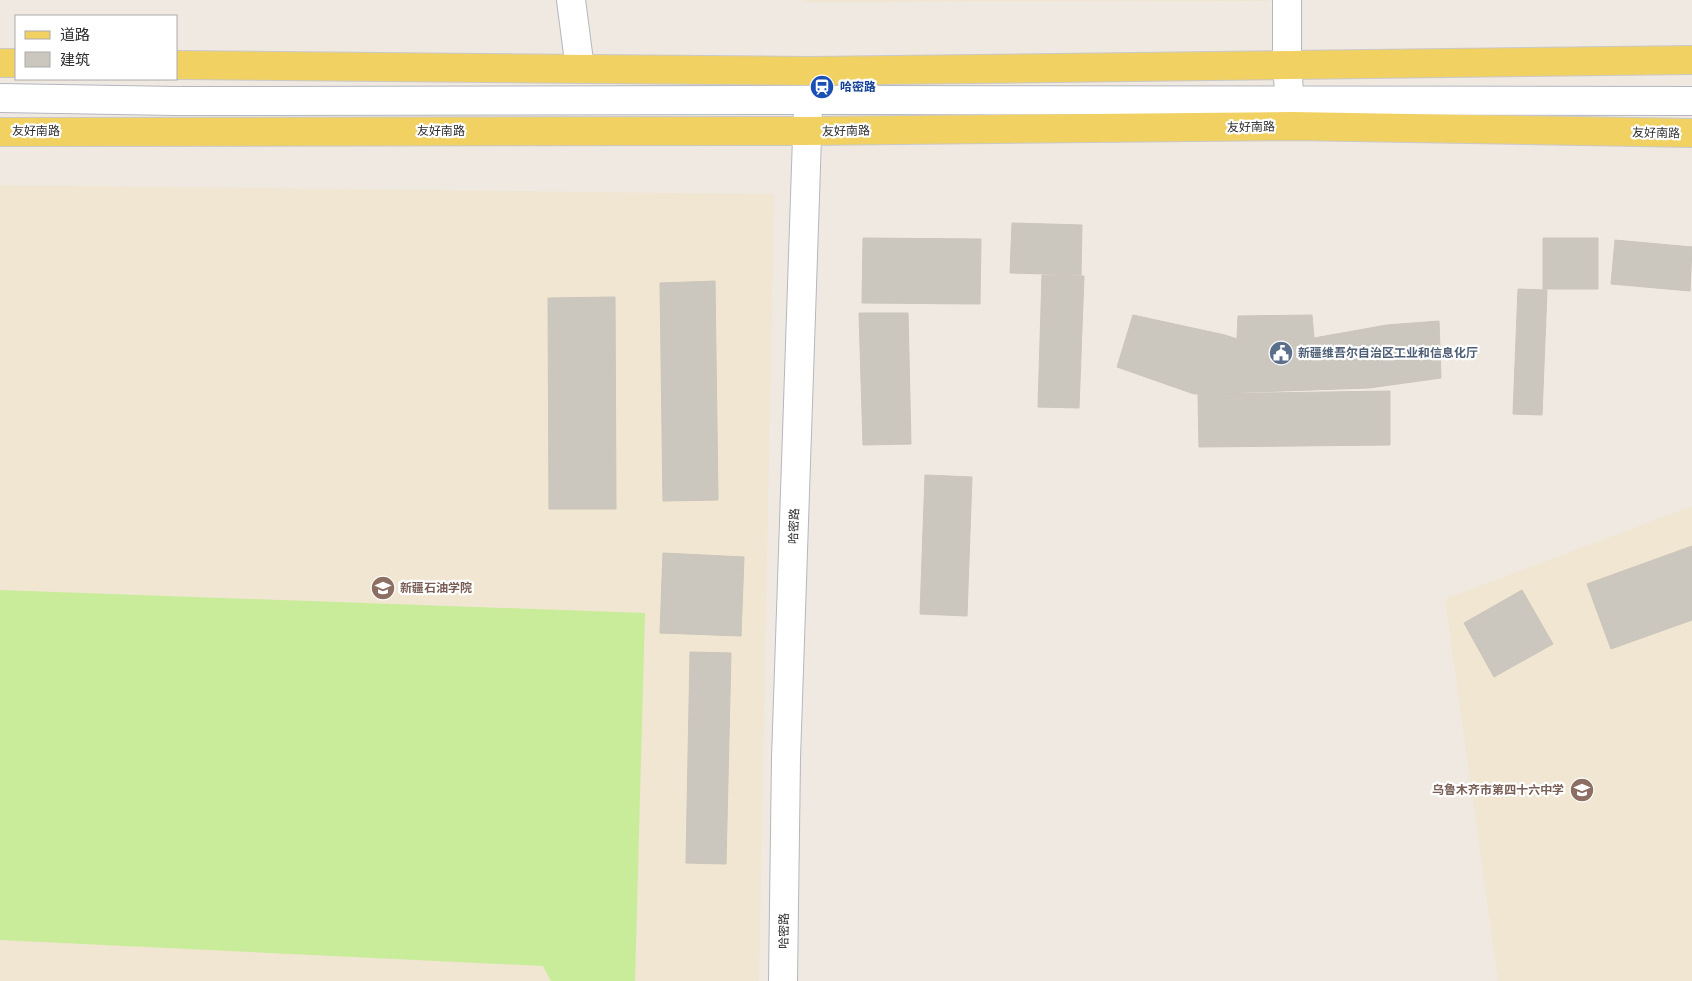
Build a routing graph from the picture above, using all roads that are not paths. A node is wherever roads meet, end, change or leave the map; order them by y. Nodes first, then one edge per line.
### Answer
1 (571, 0) edge
2 (1287, 0) edge
3 (1692, 60) edge
4 (0, 63) edge
5 (15, 63) edge
6 (178, 65) edge
7 (1287, 66) junction
8 (580, 69) junction
9 (808, 71) junction
10 (0, 98) edge
11 (808, 100) junction
12 (1692, 101) edge
13 (1291, 114) junction
14 (807, 131) junction
15 (0, 132) edge
16 (1692, 133) edge
17 (784, 981) edge

1 - 8 street
2 - 7 street
3 - 7 main road
4 - 5 main road
6 - 8 main road
7 - 9 main road
7 - 13 street
8 - 9 main road
9 - 11 street, 哈密路
10 - 11 street
11 - 13 street
11 - 14 street, 哈密路
12 - 13 street
13 - 14 main road, 友好南路
13 - 16 main road, 友好南路
14 - 15 main road, 友好南路
14 - 17 street, 哈密路

